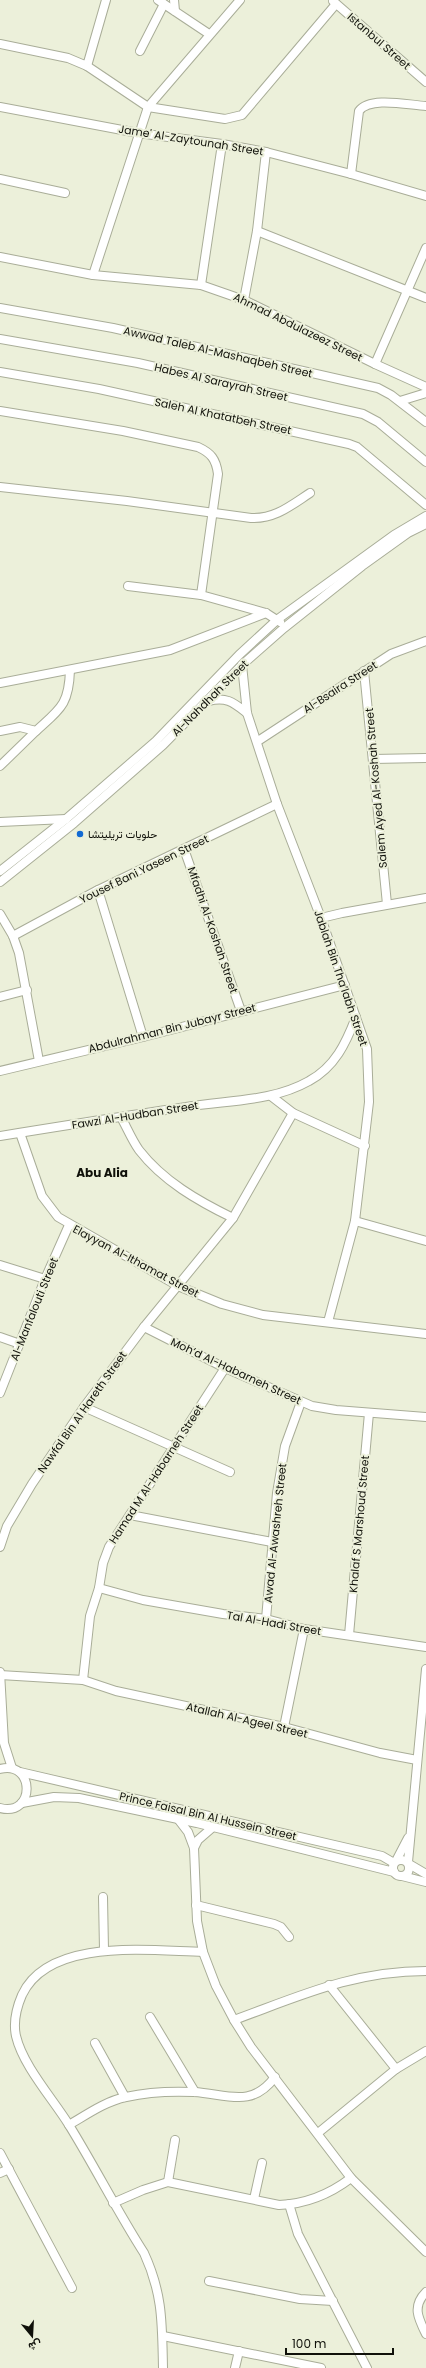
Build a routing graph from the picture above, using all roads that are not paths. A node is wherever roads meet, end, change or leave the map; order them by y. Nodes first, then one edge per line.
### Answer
1 (106, 0) edge
2 (174, 0) edge
3 (240, 0) edge
4 (161, 2) edge
5 (334, 2) edge
6 (175, 11) junction
7 (209, 34) junction
8 (0, 44) edge
9 (140, 51) dead end
10 (87, 66) junction
11 (426, 82) edge
12 (426, 106) edge
13 (0, 107) edge
14 (148, 107) junction
15 (138, 133) junction
16 (222, 144) junction
17 (266, 152) junction
18 (351, 174) junction
19 (0, 179) edge
20 (65, 193) dead end
21 (426, 196) edge
22 (257, 231) junction
23 (426, 248) edge
24 (0, 257) edge
25 (93, 275) junction
26 (200, 284) junction
27 (408, 289) junction
28 (426, 298) edge
29 (244, 300) junction
30 (0, 308) edge
31 (0, 339) edge
32 (375, 364) junction
33 (0, 372) edge
34 (426, 387) edge
35 (426, 393) edge
36 (400, 401) junction
37 (0, 411) edge
38 (426, 422) edge
39 (426, 462) edge
40 (0, 487) edge
41 (310, 493) dead end
42 (426, 505) edge
43 (210, 513) junction
44 (426, 516) edge
45 (426, 524) edge
46 (128, 586) dead end
47 (200, 595) junction
48 (266, 613) junction
49 (278, 619) junction
50 (284, 628) junction
51 (426, 641) edge
52 (242, 665) junction
53 (70, 670) junction
54 (364, 671) junction
55 (0, 683) edge
56 (208, 701) junction
57 (247, 713) junction
58 (0, 731) edge
59 (36, 731) junction
60 (258, 741) junction
61 (426, 758) edge
62 (373, 759) junction
63 (0, 766) edge
64 (277, 804) junction
65 (66, 819) junction
66 (0, 823) edge
67 (184, 849) junction
68 (0, 871) edge
69 (0, 882) edge
70 (98, 890) junction
71 (426, 898) edge
72 (387, 904) junction
73 (0, 914) edge
74 (321, 918) junction
75 (13, 936) junction
76 (345, 985) junction
77 (27, 990) junction
78 (0, 997) edge
79 (241, 1011) junction
80 (356, 1017) junction
81 (143, 1037) junction
82 (39, 1061) junction
83 (0, 1070) edge
84 (271, 1096) junction
85 (293, 1113) junction
86 (122, 1117) junction
87 (20, 1133) junction
88 (0, 1136) edge
89 (365, 1146) junction
90 (233, 1218) junction
91 (355, 1221) junction
92 (69, 1225) junction
93 (426, 1241) edge
94 (0, 1265) edge
95 (45, 1279) junction
96 (178, 1286) junction
97 (328, 1322) junction
98 (144, 1327) junction
99 (426, 1334) edge
100 (0, 1337) edge
101 (20, 1344) junction
102 (225, 1368) junction
103 (0, 1393) edge
104 (301, 1402) junction
105 (84, 1407) junction
106 (370, 1413) junction
107 (426, 1417) edge
108 (173, 1447) junction
109 (230, 1472) dead end
110 (130, 1515) junction
111 (3, 1524) edge
112 (272, 1542) junction
113 (0, 1547) edge
114 (99, 1588) junction
115 (266, 1619) junction
116 (304, 1629) junction
117 (350, 1635) junction
118 (426, 1647) edge
119 (426, 1669) edge
120 (0, 1674) edge
121 (83, 1680) junction
122 (1, 1725) edge
123 (284, 1727) junction
124 (4, 1743) junction
125 (0, 1753) edge
126 (416, 1760) junction
127 (12, 1768) junction
128 (0, 1769) edge
129 (20, 1772) junction
130 (22, 1803) junction
131 (2, 1811) edge
132 (178, 1819) junction
133 (213, 1827) junction
134 (408, 1837) junction
135 (194, 1848) junction
136 (395, 1862) junction
137 (408, 1863) junction
138 (394, 1872) junction
139 (426, 1874) edge
140 (402, 1876) junction
141 (426, 1882) edge
142 (102, 1897) dead end
143 (196, 1906) junction
144 (289, 1937) dead end
145 (104, 1950) junction
146 (203, 1952) junction
147 (426, 1971) edge
148 (329, 1985) junction
149 (150, 2017) dead end
150 (234, 2020) junction
151 (95, 2042) dead end
152 (426, 2051) edge
153 (396, 2069) junction
154 (275, 2077) junction
155 (195, 2092) junction
156 (125, 2097) junction
157 (69, 2125) junction
158 (318, 2133) junction
159 (175, 2140) dead end
160 (0, 2153) edge
161 (262, 2163) dead end
162 (9, 2169) junction
163 (0, 2173) edge
164 (351, 2178) junction
165 (168, 2182) junction
166 (254, 2199) junction
167 (113, 2203) junction
168 (289, 2204) junction
169 (426, 2252) edge
170 (210, 2281) dead end
171 (72, 2288) dead end
172 (426, 2292) edge
173 (333, 2301) junction
174 (426, 2334) edge
175 (163, 2336) junction
176 (239, 2351) junction
177 (163, 2368) edge
178 (235, 2368) edge
179 (321, 2368) edge
180 (367, 2368) edge

1 - 10 street
2 - 6 street
3 - 7 street
4 - 6 street
4 - 9 street
5 - 11 street, Istanbul Street
5 - 14 street
6 - 7 street
7 - 14 street
8 - 10 street
10 - 14 street
12 - 18 street
13 - 15 street, Jame' Al-Zaytounah Street
14 - 15 street
15 - 16 street, Jame' Al-Zaytounah Street
15 - 25 street
16 - 17 street, Jame' Al-Zaytounah Street
16 - 26 street
17 - 18 street, Jame' Al-Zaytounah Street
17 - 22 street
18 - 21 street, Jame' Al-Zaytounah Street
19 - 20 street
22 - 27 street
22 - 29 street
23 - 27 street
24 - 25 street, Ahmad Abdulazeez Street
25 - 26 street, Ahmad Abdulazeez Street
26 - 29 street, Ahmad Abdulazeez Street
27 - 28 street
27 - 32 street
29 - 32 street, Ahmad Abdulazeez Street
30 - 36 street, Awwad Taleb Al-Mashaqbeh Street
31 - 39 street, Habes Al Sarayrah Street
32 - 34 street, Ahmad Abdulazeez Street
33 - 42 street, Saleh Al Khatatbeh Street
35 - 36 street
36 - 38 street, Awwad Taleb Al-Mashaqbeh Street
37 - 43 street
40 - 43 street
41 - 43 street
43 - 47 street
44 - 49 street, Al-Nahdhah Street
45 - 50 street, Al-Nahdhah Street
46 - 47 street
47 - 48 street
48 - 49 street
48 - 53 street
49 - 50 street
49 - 65 street, Al-Nahdhah Street
50 - 52 street, Al-Nahdhah Street
51 - 54 street, Al-Bsaira Street
52 - 56 street, Al-Nahdhah Street
52 - 57 street, Jablah Bin Tha’labh Street
53 - 55 street
53 - 59 street
54 - 60 street, Al-Bsaira Street
54 - 62 street, Salem Ayed Al-Koshah Street
56 - 57 street
56 - 69 street, Al-Nahdhah Street
57 - 60 street, Jablah Bin Tha’labh Street
58 - 59 street
59 - 63 street
60 - 64 street, Jablah Bin Tha’labh Street
61 - 62 street
62 - 72 street, Salem Ayed Al-Koshah Street
64 - 67 street, Yousef Bani Yaseen Street
64 - 74 street, Jablah Bin Tha’labh Street
65 - 66 street
65 - 68 street, Al-Nahdhah Street
67 - 70 street, Yousef Bani Yaseen Street
67 - 79 street, Mfadhi Al-Koshah Street
70 - 75 street, Yousef Bani Yaseen Street
70 - 81 street
71 - 72 street
72 - 74 street
73 - 75 street
74 - 76 street, Jablah Bin Tha’labh Street
75 - 77 street
76 - 79 street, Abdulrahman Bin Jubayr Street
76 - 80 street, Jablah Bin Tha’labh Street
77 - 78 street
77 - 82 street
79 - 81 street, Abdulrahman Bin Jubayr Street
80 - 84 street, Fawzi Al-Hudban Street
80 - 89 street, Jablah Bin Tha’labh Street
81 - 82 street, Abdulrahman Bin Jubayr Street
82 - 83 street, Abdulrahman Bin Jubayr Street
84 - 85 street
84 - 86 street, Fawzi Al-Hudban Street
85 - 89 street
85 - 90 street, Nawfal Bin Al Hareth Street
86 - 87 street, Fawzi Al-Hudban Street
86 - 90 street
87 - 88 street, Fawzi Al-Hudban Street
87 - 92 street, Elayyan Al-Ithamat Street
89 - 91 street, Jablah Bin Tha’labh Street
90 - 96 street, Nawfal Bin Al Hareth Street
91 - 93 street
91 - 97 street, Jablah Bin Tha’labh Street
92 - 95 street, Al-Manfalouti Street
92 - 96 street, Elayyan Al-Ithamat Street
94 - 95 street
95 - 101 street, Al-Manfalouti Street
96 - 97 street, Elayyan Al-Ithamat Street
96 - 98 street, Nawfal Bin Al Hareth Street
97 - 99 street, Elayyan Al-Ithamat Street
98 - 102 street, Moh’d Al-Habarneh Street
98 - 105 street, Nawfal Bin Al Hareth Street
100 - 101 street
101 - 103 street, Al-Manfalouti Street
102 - 104 street, Moh’d Al-Habarneh Street
102 - 108 street, Hamad M Al-Habarneh Street
104 - 106 street, Moh’d Al-Habarneh Street
104 - 112 street, Awad Al-Awashreh Street
105 - 108 street
105 - 111 street, Nawfal Bin Al Hareth Street
106 - 107 street, Moh’d Al-Habarneh Street
106 - 117 street, Khalaf S Marshoud Street
108 - 109 street
108 - 110 street, Hamad M Al-Habarneh Street
110 - 112 street
110 - 114 street, Hamad M Al-Habarneh Street
111 - 113 street, Nawfal Bin Al Hareth Street
112 - 115 street, Awad Al-Awashreh Street
114 - 115 street, Tal Al-Hadi Street
114 - 121 street, Hamad M Al-Habarneh Street
115 - 116 street, Tal Al-Hadi Street
116 - 117 street, Tal Al-Hadi Street
116 - 123 street
117 - 118 street, Tal Al-Hadi Street
119 - 126 street
120 - 121 street, Atallah Al-Ageel Street
120 - 122 street
121 - 123 street, Atallah Al-Ageel Street
122 - 124 street
123 - 126 street, Atallah Al-Ageel Street
124 - 125 street
124 - 127 street
126 - 134 street
127 - 128 street
127 - 129 street, Prince Faisal Bin Al Hussein Street
129 - 130 street
129 - 136 street, Prince Faisal Bin Al Hussein Street
130 - 131 street, Prince Faisal Bin Al Hussein Street
130 - 132 street, Prince Faisal Bin Al Hussein Street
132 - 133 street, Prince Faisal Bin Al Hussein Street
132 - 135 street
133 - 135 street
133 - 138 street, Prince Faisal Bin Al Hussein Street
134 - 136 street
134 - 137 street
135 - 143 street
136 - 137 street
136 - 138 street
137 - 139 street
137 - 140 street
138 - 140 street
140 - 141 street
142 - 145 street
143 - 144 street
143 - 146 street
145 - 146 street
145 - 157 street
146 - 150 street
147 - 148 street
148 - 150 street
148 - 153 street
149 - 155 street
150 - 154 street
151 - 156 street
152 - 153 street
153 - 158 street
154 - 155 street
154 - 158 street
155 - 156 street
156 - 157 street
157 - 167 street
158 - 164 street
159 - 165 street
160 - 162 street
161 - 166 street
162 - 163 street
162 - 171 street
164 - 168 street
164 - 169 street
165 - 166 street
165 - 167 street
166 - 168 street
167 - 175 street
168 - 173 street
170 - 173 street
172 - 174 street
173 - 180 street
175 - 176 street
175 - 177 street
176 - 178 street
176 - 179 street

